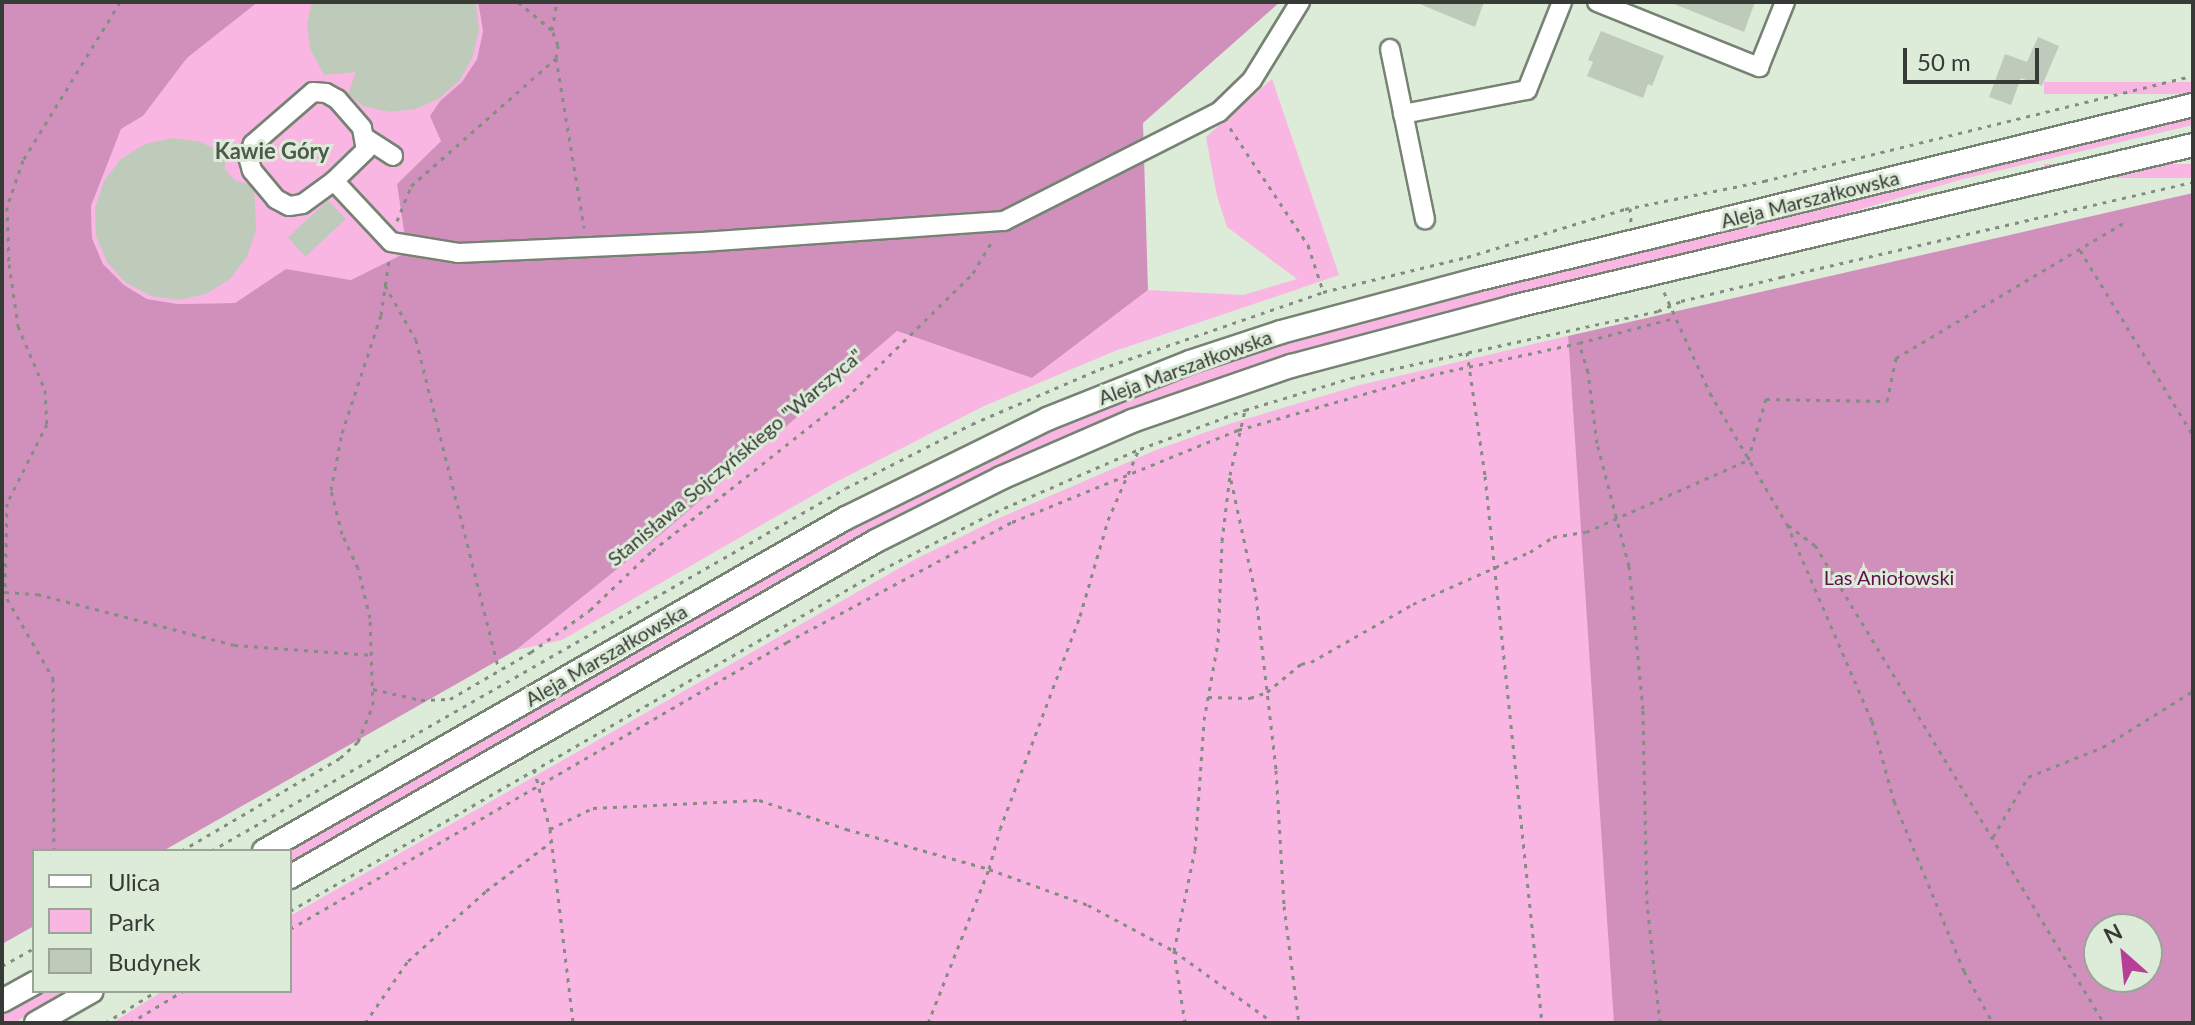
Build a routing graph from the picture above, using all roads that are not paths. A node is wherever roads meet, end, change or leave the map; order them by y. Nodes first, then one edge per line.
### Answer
1 (1300, 2) edge
2 (1562, 2) edge
3 (1597, 2) edge
4 (1785, 2) edge
5 (1390, 49) dead end
6 (2193, 105) edge
7 (1403, 114) junction
8 (367, 139) junction
9 (2193, 145) edge
10 (393, 156) dead end
11 (334, 181) junction
12 (1425, 219) dead end
13 (267, 849) edge
14 (292, 876) edge
15 (32, 984) edge
16 (88, 993) edge
17 (2, 1001) edge
18 (36, 1023) edge

1 - 11 lane
2 - 7 lane
3 - 4 lane
5 - 7 lane
6 - 13 main road, Aleja Marszałkowska
7 - 12 lane
8 - 10 lane
8 - 11 lane
8 - 11 lane
9 - 14 main road, Aleja Marszałkowska
15 - 17 main road
16 - 18 main road

